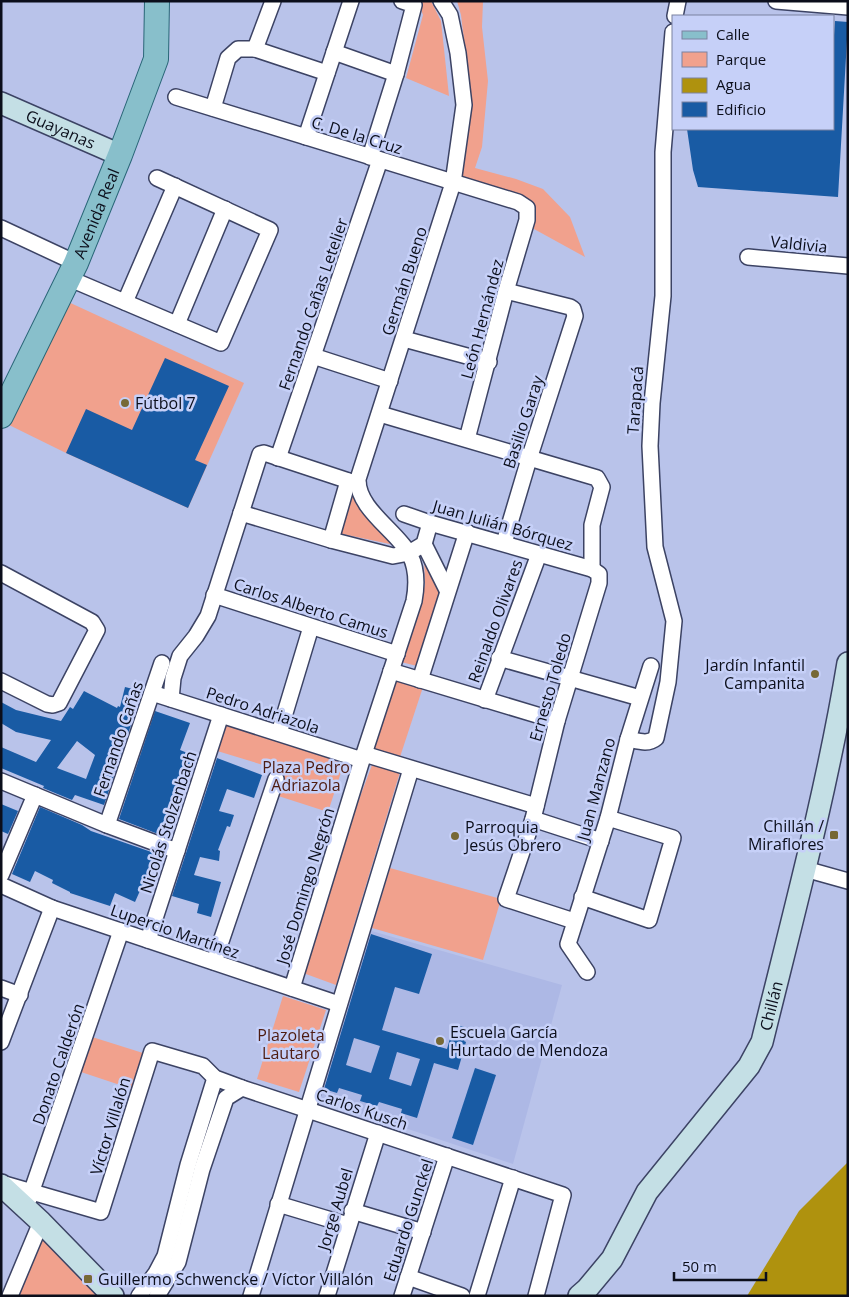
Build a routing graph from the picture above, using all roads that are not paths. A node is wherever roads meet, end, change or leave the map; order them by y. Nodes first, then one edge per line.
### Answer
1 (273, 1) edge
2 (351, 1) edge
3 (440, 1) edge
4 (678, 1) edge
5 (776, 1) edge
6 (408, 3) edge
7 (161, 5) edge
8 (848, 7) edge
9 (675, 15) edge
10 (672, 44) edge
11 (255, 49) junction
12 (334, 52) junction
13 (327, 73) junction
14 (396, 74) junction
15 (176, 96) dead end
16 (1, 103) edge
17 (213, 108) junction
18 (306, 137) junction
19 (120, 155) junction
20 (375, 159) junction
21 (157, 178) dead end
22 (453, 183) junction
23 (175, 186) junction
24 (527, 208) joint
25 (225, 209) junction
26 (1, 228) edge
27 (748, 257) dead end
28 (848, 266) edge
29 (72, 270) junction
30 (506, 291) junction
31 (125, 302) junction
32 (177, 324) junction
33 (404, 339) junction
34 (313, 356) junction
35 (489, 362) junction
36 (390, 382) junction
37 (380, 414) junction
38 (1, 416) edge
39 (468, 439) junction
40 (278, 458) junction
41 (529, 459) junction
42 (353, 482) junction
43 (241, 513) junction
44 (404, 514) dead end
45 (430, 523) junction
46 (467, 532) junction
47 (331, 540) junction
48 (504, 543) junction
49 (424, 544) junction
50 (409, 553) junction
51 (539, 554) junction
52 (592, 569) junction
53 (1, 573) edge
54 (447, 590) junction
55 (214, 595) junction
56 (311, 627) junction
57 (396, 654) junction
58 (499, 658) junction
59 (162, 663) dead end
60 (848, 663) edge
61 (651, 666) dead end
62 (391, 671) junction
63 (570, 678) junction
64 (420, 680) junction
65 (1, 681) edge
66 (152, 693) junction
67 (640, 698) junction
68 (171, 699) junction
69 (485, 700) junction
70 (845, 700) edge
71 (221, 715) junction
72 (557, 721) junction
73 (279, 733) junction
74 (628, 738) junction
75 (363, 757) junction
76 (411, 769) junction
77 (276, 779) dead end
78 (1, 781) edge
79 (35, 795) junction
80 (535, 813) junction
81 (608, 818) junction
82 (107, 825) junction
83 (601, 841) junction
84 (176, 851) junction
85 (805, 869) junction
86 (1, 875) edge
87 (848, 881) edge
88 (1, 885) edge
89 (582, 897) junction
90 (52, 908) junction
91 (574, 921) junction
92 (121, 931) junction
93 (148, 940) junction
94 (214, 962) junction
95 (587, 972) dead end
96 (1, 988) edge
97 (292, 988) junction
98 (20, 995) junction
99 (339, 1004) junction
100 (1, 1042) edge
101 (152, 1051) joint
102 (215, 1078) junction
103 (242, 1088) junction
104 (210, 1092) junction
105 (226, 1098) junction
106 (307, 1109) junction
107 (378, 1133) junction
108 (447, 1156) junction
109 (195, 1167) junction
110 (513, 1178) junction
111 (1, 1184) edge
112 (29, 1199) junction
113 (278, 1204) junction
114 (350, 1218) junction
115 (41, 1222) junction
116 (423, 1232) junction
117 (162, 1276) junction
118 (408, 1277) junction
119 (10, 1296) edge
120 (113, 1296) edge
121 (139, 1296) edge
122 (157, 1296) edge
123 (251, 1296) edge
124 (327, 1296) edge
125 (402, 1296) edge
126 (462, 1296) edge
127 (477, 1296) edge
128 (536, 1296) edge
129 (579, 1296) edge

1 - 11 street
2 - 12 street
3 - 22 street, Germán Bueno
4 - 9 street
5 - 8 street
6 - 14 street, Fernando Cañas Letelier
7 - 19 main road, Avenida Real
10 - 74 street, Tarapacá
11 - 13 street
11 - 17 street
12 - 13 street
12 - 14 street
13 - 18 street
14 - 20 street, Fernando Cañas Letelier
15 - 17 street, C. De la Cruz
16 - 19 street, Guayanas
17 - 18 street, C. De la Cruz
18 - 20 street, C. De la Cruz
19 - 29 main road, Avenida Real
20 - 22 street, C. De la Cruz
20 - 34 street, Fernando Cañas Letelier
21 - 23 street
22 - 24 street, C. De la Cruz
22 - 33 street, Germán Bueno
23 - 25 street
23 - 31 street
24 - 30 street, León Hernández
25 - 32 street
25 - 32 street
26 - 29 street
27 - 28 street, Valdivia
29 - 31 street
29 - 38 main road, Avenida Real
30 - 35 street, León Hernández
30 - 41 street, Basilio Garay
31 - 32 street
33 - 35 street
33 - 36 street, Germán Bueno
34 - 36 street
34 - 40 street, Fernando Cañas Letelier
35 - 39 street, León Hernández
36 - 37 street, Germán Bueno
37 - 39 street
37 - 42 street, Germán Bueno
39 - 41 street
40 - 42 street
40 - 43 street
41 - 48 street, Basilio Garay
41 - 52 street, Ernesto Toledo
42 - 47 street, Germán Bueno
42 - 50 street
43 - 47 street
43 - 55 street
44 - 45 street, Juan Julián Bórquez
45 - 46 street, Juan Julián Bórquez
45 - 49 street
46 - 48 street, Juan Julián Bórquez
46 - 54 street
47 - 50 street
48 - 51 street, Juan Julián Bórquez
49 - 50 street
49 - 54 street
50 - 57 street, José Domingo Negrón
51 - 52 street, Juan Julián Bórquez
51 - 58 street, Reinaldo Olivares
52 - 63 street, Ernesto Toledo
53 - 65 street
54 - 64 street
55 - 56 street, Carlos Alberto Camus
55 - 68 street
56 - 57 street, Carlos Alberto Camus
56 - 73 street
57 - 62 street, José Domingo Negrón
58 - 63 street
58 - 69 street, Reinaldo Olivares
59 - 66 street, Fernando Cañas
60 - 70 street, Chillán
61 - 67 street, Juan Manzano
62 - 64 street
62 - 75 street, José Domingo Negrón
63 - 67 street
63 - 72 street, Ernesto Toledo
64 - 69 street
66 - 68 street, Pedro Adriazola
66 - 82 street, Fernando Cañas
67 - 74 street, Juan Manzano
68 - 71 street, Pedro Adriazola
69 - 72 street
70 - 85 street, Chillán
71 - 73 street, Pedro Adriazola
71 - 84 street, Nicolás Stolzenbach
72 - 80 street, Ernesto Toledo
73 - 75 street, Pedro Adriazola
74 - 81 street, Juan Manzano
75 - 76 street, Pedro Adriazola
75 - 97 street, José Domingo Negrón
76 - 80 street, Pedro Adriazola
76 - 99 street
77 - 94 street
78 - 79 street
79 - 82 street
79 - 86 street
80 - 83 street, Pedro Adriazola
80 - 91 street, Ernesto Toledo
81 - 83 street, Juan Manzano
81 - 89 street
82 - 84 street
83 - 89 street, Juan Manzano
84 - 93 street, Nicolás Stolzenbach
85 - 87 street
85 - 129 street, Chillán
88 - 90 street, Lupercio Martínez
89 - 91 street, Juan Manzano
90 - 92 street, Lupercio Martínez
90 - 98 street
91 - 95 street, Juan Manzano
92 - 93 street, Lupercio Martínez
92 - 112 street, Donato Calderón
93 - 94 street, Lupercio Martínez
94 - 97 street, Lupercio Martínez
96 - 98 street
97 - 99 street, Lupercio Martínez
98 - 100 street
99 - 106 street
101 - 102 street, Carlos Kusch
101 - 112 street, Víctor Villalón
102 - 103 street, Carlos Kusch
102 - 104 street
103 - 105 street
103 - 106 street, Carlos Kusch
104 - 105 street
104 - 109 street
105 - 109 street
106 - 107 street, Carlos Kusch
106 - 113 street
107 - 108 street, Carlos Kusch
107 - 114 street, Jorge Aubel
108 - 110 street, Carlos Kusch
108 - 116 street, Eduardo Gunckel
109 - 117 street
110 - 127 street
110 - 128 street, Carlos Kusch
111 - 112 street
112 - 115 street
113 - 114 street
113 - 123 street
114 - 116 street
114 - 124 street, Jorge Aubel
115 - 119 street
115 - 120 street
116 - 118 street, Eduardo Gunckel
117 - 121 street
117 - 122 street
118 - 125 street, Eduardo Gunckel
118 - 126 street

